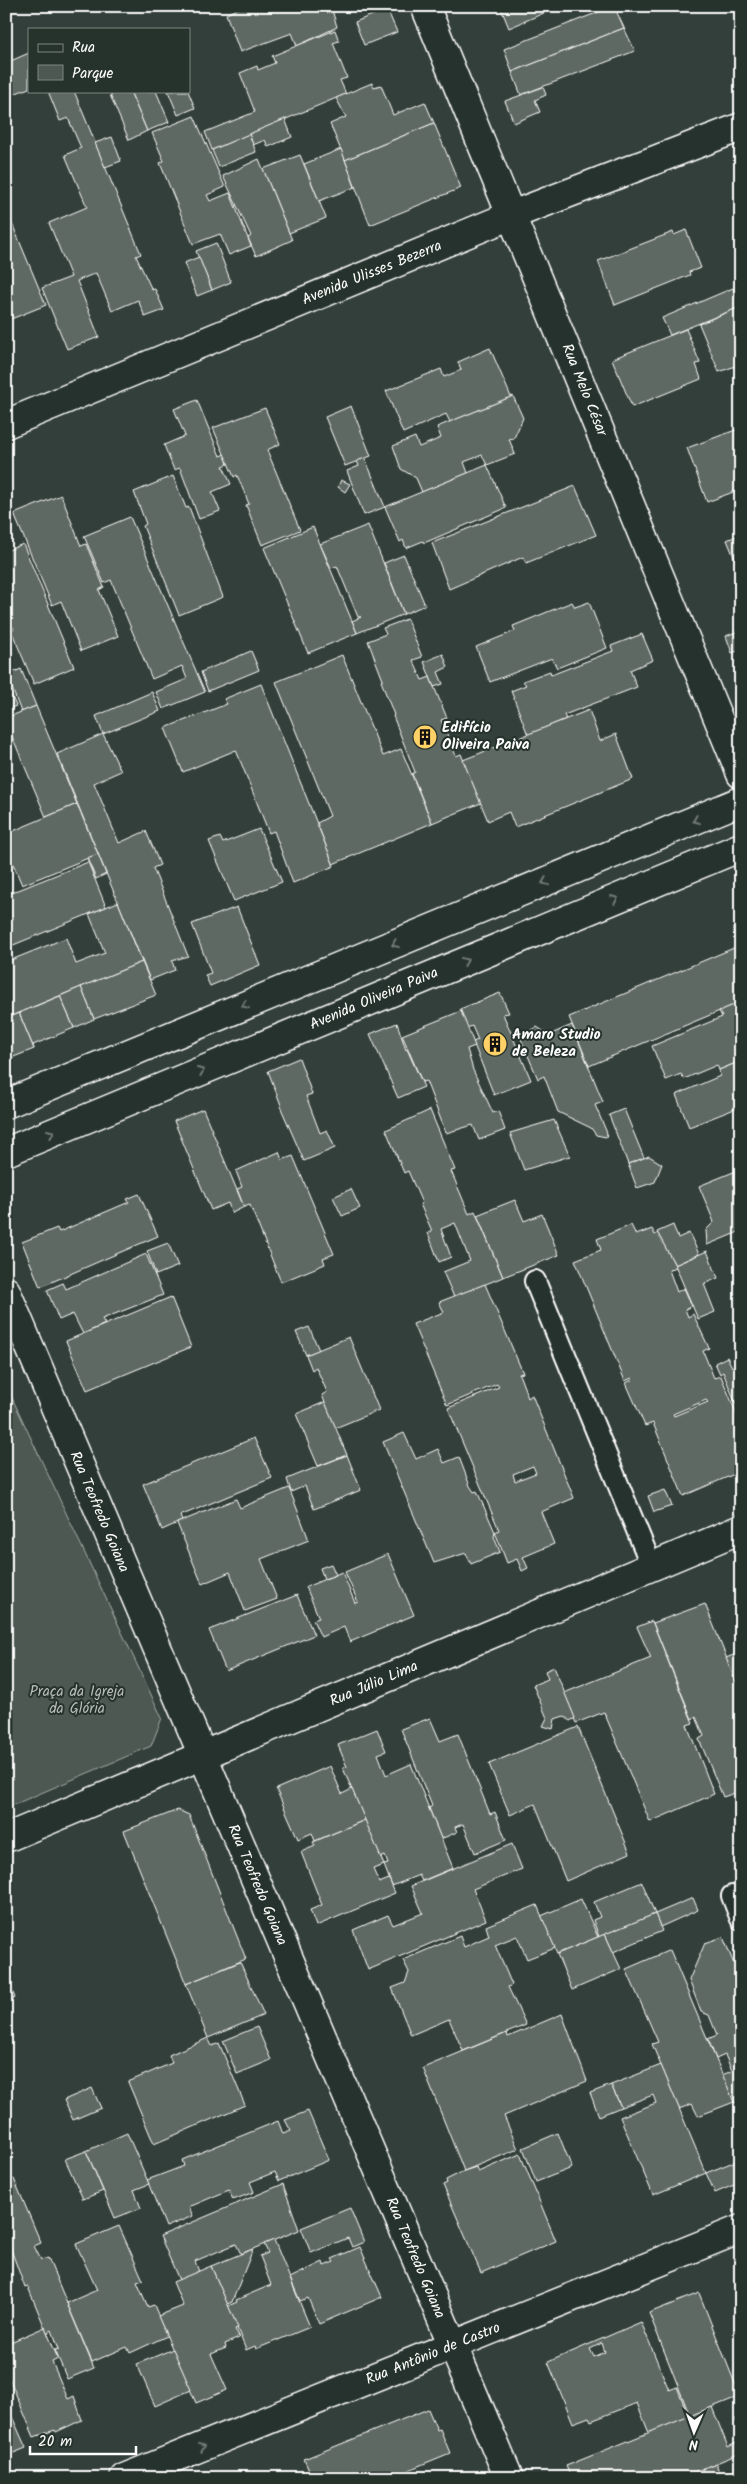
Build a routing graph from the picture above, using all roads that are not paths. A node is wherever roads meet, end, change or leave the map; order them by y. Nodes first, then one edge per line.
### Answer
1 (425, 6) edge
2 (741, 127) edge
3 (512, 215) junction
4 (6, 424) edge
5 (741, 774) edge
6 (741, 801) edge
7 (741, 847) edge
8 (6, 1104) edge
9 (6, 1152) edge
10 (535, 1281) dead end
11 (6, 1291) edge
12 (741, 1529) edge
13 (652, 1566) junction
14 (203, 1756) junction
15 (6, 1838) edge
16 (732, 1896) dead end
17 (741, 1918) edge
18 (741, 2229) edge
19 (452, 2347) junction
20 (124, 2478) edge
21 (509, 2478) edge

1 - 3 street, Rua Melo César
2 - 3 street, Avenida Ulisses Bezerra
3 - 4 street, Avenida Ulisses Bezerra
3 - 5 street, Rua Melo César
6 -> 8 street
9 -> 7 street, Avenida Oliveira Paiva
10 - 13 lane
11 - 14 street, Rua Teofredo Goiana
12 - 13 street, Rua Júlio Lima
13 - 14 street, Rua Júlio Lima
14 - 15 street, Rua Júlio Lima
14 - 19 street, Rua Teofredo Goiana
16 - 17 lane
18 - 19 street, Rua Antônio de Castro
20 -> 19 street, Rua Antônio de Castro
19 - 21 street, Rua Teofredo Goiana

